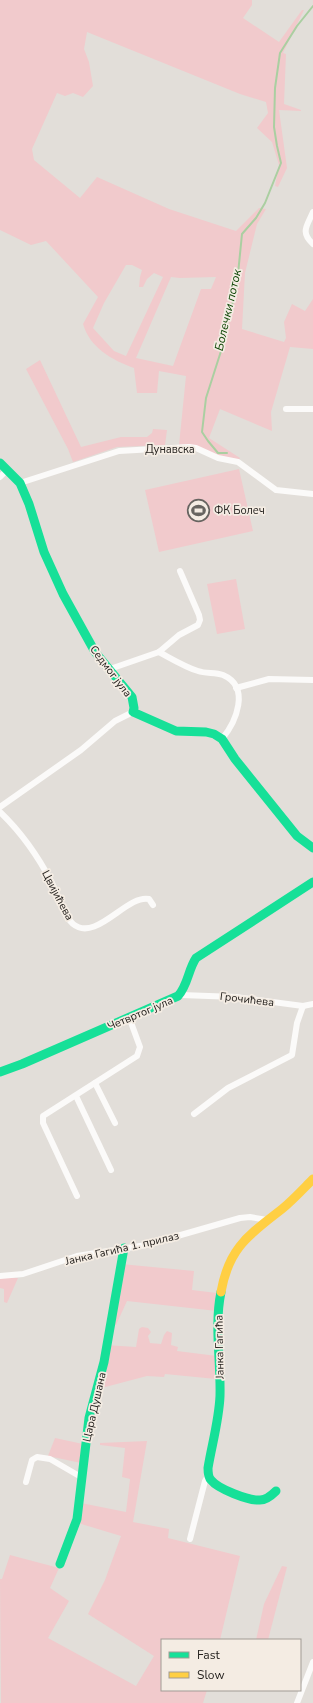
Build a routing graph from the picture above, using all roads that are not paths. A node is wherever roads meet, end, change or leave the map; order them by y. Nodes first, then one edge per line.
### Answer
1 (313, 212) edge
2 (313, 244) edge
3 (286, 409) dead end
4 (313, 409) edge
5 (0, 463) edge
6 (4, 474) edge
7 (20, 483) junction
8 (313, 494) edge
9 (180, 571) dead end
10 (159, 652) junction
11 (110, 669) junction
12 (313, 680) edge
13 (236, 688) junction
14 (133, 712) junction
15 (222, 739) junction
16 (0, 807) edge
17 (0, 812) edge
18 (313, 848) edge
19 (313, 882) edge
20 (153, 905) dead end
21 (180, 995) junction
22 (313, 1004) edge
23 (303, 1006) junction
24 (129, 1017) junction
25 (0, 1072) edge
26 (95, 1083) junction
27 (76, 1096) junction
28 (194, 1114) dead end
29 (115, 1123) dead end
30 (111, 1170) dead end
31 (313, 1179) edge
32 (77, 1196) dead end
33 (267, 1220) junction
34 (124, 1248) junction
35 (0, 1276) edge
36 (208, 1476) junction
37 (81, 1477) junction
38 (26, 1482) dead end
39 (276, 1491) dead end
40 (190, 1539) dead end
41 (60, 1564) dead end
42 (313, 1662) edge
43 (297, 1703) edge

1 - 2 street
3 - 4 street
5 - 6 street, Седмог јула
6 - 7 street, Седмог јула
7 - 8 street, Дунавска
7 - 11 street, Седмог јула
9 - 10 street
10 - 11 street
10 - 13 street
11 - 14 street, Седмог јула
12 - 13 street
13 - 15 street
14 - 15 street, Седмог јула
14 - 16 street
15 - 18 street
17 - 20 street, Цвијићева
19 - 21 street, Четвртог јула
21 - 23 street, Грочићева
21 - 24 street, Четвртог јула
22 - 23 street, Грочићева
23 - 28 street
24 - 25 street, Четвртог јула
24 - 26 street
26 - 27 street
26 - 29 street
27 - 30 street
27 - 32 street
31 - 33 street, Јанка Гагића
33 - 34 street, Јанка Гагића 1. прилаз
33 - 36 street, Јанка Гагића
34 - 35 street, Јанка Гагића 1. прилаз
34 - 37 street, Цара Душана
36 - 39 street
36 - 40 street
37 - 38 street
37 - 41 street, Цара Душана
42 - 43 street

